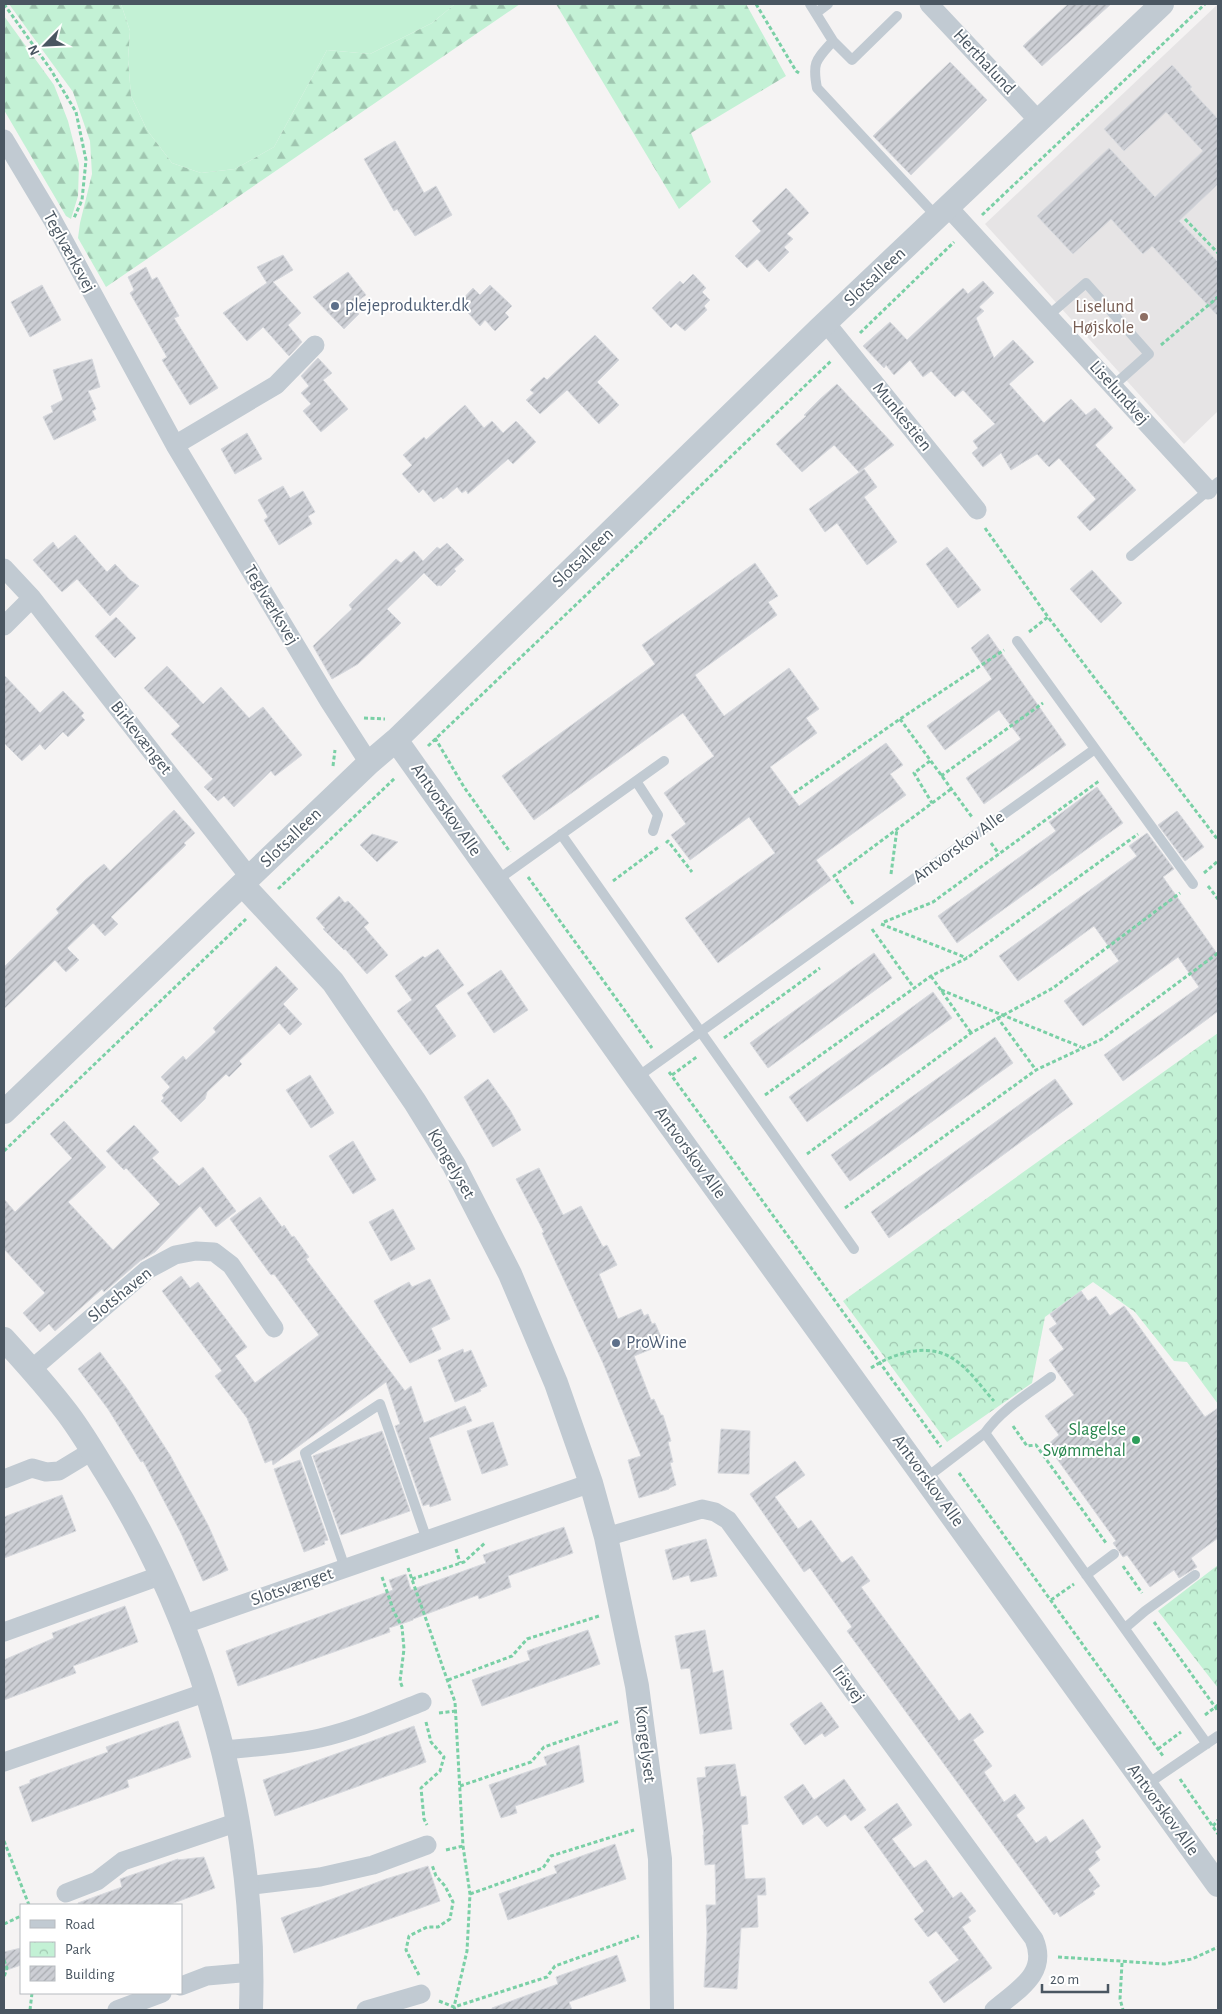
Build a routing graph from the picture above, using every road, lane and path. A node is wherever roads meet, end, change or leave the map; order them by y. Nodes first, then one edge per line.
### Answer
1 (4, 4) edge
2 (756, 4) edge
3 (828, 4) edge
4 (929, 4) edge
5 (1162, 4) edge
6 (1205, 4) edge
7 (813, 8) edge
8 (897, 16) dead end
9 (833, 41) junction
10 (817, 88) junction
11 (1038, 120) junction
12 (4, 139) edge
13 (943, 212) junction
14 (1185, 219) dead end
15 (968, 228) junction
16 (64, 242) junction
17 (1218, 252) edge
18 (1218, 297) edge
19 (1048, 315) junction
20 (826, 323) junction
21 (315, 345) dead end
22 (846, 347) junction
23 (1149, 354) junction
24 (1113, 386) junction
25 (175, 445) junction
26 (1213, 486) edge
27 (977, 510) joint
28 (1131, 556) dead end
29 (4, 568) edge
30 (32, 598) junction
31 (1048, 617) junction
32 (4, 626) edge
33 (1017, 641) junction
34 (1055, 694) junction
35 (422, 715) junction
36 (900, 719) junction
37 (436, 739) junction
38 (396, 740) junction
39 (1095, 749) junction
40 (664, 761) dead end
41 (930, 761) junction
42 (412, 762) junction
43 (369, 763) junction
44 (1112, 772) junction
45 (941, 776) junction
46 (636, 781) junction
47 (951, 789) junction
48 (794, 794) dead end
49 (932, 803) junction
50 (1150, 825) junction
51 (897, 829) junction
52 (982, 830) junction
53 (653, 831) dead end
54 (561, 834) junction
55 (1218, 840) edge
56 (999, 854) junction
57 (518, 864) junction
58 (692, 872) dead end
59 (496, 880) junction
60 (246, 881) junction
61 (1193, 884) joint
62 (601, 890) junction
63 (888, 897) junction
64 (261, 904) junction
65 (862, 916) junction
66 (881, 924) junction
67 (873, 930) junction
68 (1218, 953) edge
69 (967, 958) junction
70 (824, 965) dead end
71 (931, 976) junction
72 (914, 988) junction
73 (941, 990) junction
74 (1002, 1014) junction
75 (997, 1017) junction
76 (701, 1032) junction
77 (970, 1033) junction
78 (712, 1047) junction
79 (1082, 1047) junction
80 (661, 1060) junction
81 (1036, 1070) junction
82 (672, 1075) junction
83 (636, 1078) junction
84 (752, 1104) junction
85 (4, 1112) edge
86 (4, 1151) edge
87 (794, 1164) junction
88 (832, 1218) junction
89 (854, 1249) dead end
90 (274, 1328) dead end
91 (4, 1339) edge
92 (879, 1363) junction
93 (32, 1370) junction
94 (1051, 1378) dead end
95 (854, 1379) junction
96 (1004, 1412) junction
97 (985, 1433) junction
98 (92, 1451) junction
99 (950, 1460) junction
100 (926, 1478) junction
101 (4, 1479) edge
102 (591, 1483) junction
103 (606, 1537) junction
104 (495, 1539) dead end
105 (427, 1540) junction
106 (402, 1549) junction
107 (1114, 1554) junction
108 (375, 1558) junction
109 (345, 1568) junction
110 (162, 1575) junction
111 (1086, 1575) junction
112 (1195, 1575) dead end
113 (412, 1579) junction
114 (1051, 1600) junction
115 (621, 1609) junction
116 (1145, 1611) junction
117 (182, 1625) junction
118 (1125, 1628) junction
119 (4, 1632) edge
120 (448, 1680) junction
121 (207, 1692) junction
122 (415, 1704) joint
123 (1218, 1711) edge
124 (641, 1714) junction
125 (1218, 1736) edge
126 (1207, 1744) junction
127 (224, 1750) junction
128 (4, 1762) edge
129 (1171, 1768) junction
130 (460, 1786) junction
131 (1145, 1786) junction
132 (1218, 1820) edge
133 (238, 1822) junction
134 (655, 1823) junction
135 (1212, 1826) junction
136 (1218, 1834) edge
137 (4, 1841) edge
138 (427, 1845) dead end
139 (1218, 1885) edge
140 (246, 1886) junction
141 (66, 1893) dead end
142 (470, 1894) junction
143 (29, 1904) edge
144 (20, 1916) edge
145 (4, 1924) edge
146 (661, 1928) junction
147 (1218, 1946) edge
148 (1039, 1955) junction
149 (4, 1960) edge
150 (1122, 1962) junction
151 (252, 1972) junction
152 (4, 1977) edge
153 (182, 1986) edge
154 (32, 1994) edge
155 (159, 1994) edge
156 (421, 1994) dead end
157 (455, 2009) edge
158 (30, 2010) edge
159 (117, 2010) edge
160 (251, 2010) edge
161 (366, 2010) edge
162 (662, 2010) edge
163 (994, 2010) edge
164 (1123, 2010) edge

1 - 16 path
2 - 10 path
3 - 7 lane
4 - 11 street, Herthalund
5 - 11 street, Slotsalleen
6 - 15 path
7 - 9 lane
8 - 9 lane
9 - 10 lane
10 - 13 lane
11 - 13 street, Slotsalleen
12 - 16 street, Teglværksvej
13 - 15 street, Liselundvej
13 - 20 street, Slotsalleen
14 - 17 path
15 - 19 street, Liselundvej
15 - 22 path
16 - 25 street, Teglværksvej
18 - 23 path
19 - 23 lane
19 - 24 street, Liselundvej
20 - 22 street, Munkestien
20 - 35 street, Slotsalleen
21 - 25 street
22 - 27 street, Munkestien
22 - 37 path
23 - 24 lane
24 - 26 street, Liselundvej
25 - 43 street, Teglværksvej
26 - 28 lane
27 - 31 path
29 - 30 street, Birkevænget
30 - 32 street
30 - 60 street, Birkevænget
31 - 33 path
31 - 55 path
33 - 34 lane
33 - 36 path
34 - 39 lane
34 - 45 path
35 - 37 path
35 - 38 street, Slotsalleen
36 - 41 path
36 - 48 path
37 - 42 path
37 - 57 path
38 - 42 street, Antvorskov Alle
38 - 43 street, Slotsalleen
39 - 44 lane
39 - 52 lane, Antvorskov Alle
40 - 46 lane
41 - 45 path
41 - 49 path
42 - 59 street, Antvorskov Alle
42 - 64 path
43 - 60 street, Slotsalleen
44 - 50 lane
44 - 56 path
45 - 47 path
46 - 53 lane
46 - 54 lane
47 - 49 path
47 - 52 path
49 - 51 path
50 - 61 lane
50 - 69 path
51 - 63 path
51 - 65 path
52 - 56 path
52 - 63 lane, Antvorskov Alle
54 - 57 lane
54 - 62 lane
56 - 66 path
57 - 59 lane
57 - 80 path
58 - 62 path
59 - 83 street, Antvorskov Alle
60 - 64 street, Kongelyset
60 - 85 street, Slotsalleen
61 - 74 path
62 - 76 lane
63 - 65 lane, Antvorskov Alle
64 - 86 path
64 - 102 street, Kongelyset
65 - 67 path
65 - 76 lane, Antvorskov Alle
66 - 67 path
66 - 69 path
67 - 72 path
68 - 79 path
69 - 71 path
70 - 78 path
71 - 72 path
71 - 73 path
72 - 84 path
73 - 74 path
73 - 77 path
74 - 75 path
74 - 79 path
75 - 77 path
75 - 81 path
76 - 78 lane
76 - 80 lane, Antvorskov Alle
77 - 87 path
78 - 82 path
78 - 84 lane
79 - 81 path
80 - 82 path
80 - 83 lane, Antvorskov Alle
81 - 88 path
82 - 92 path
83 - 95 street, Antvorskov Alle
84 - 87 lane
87 - 88 lane
88 - 89 lane
90 - 93 street, Slotshaven
91 - 93 street
92 - 95 path
92 - 96 path
92 - 99 path
93 - 98 street
94 - 96 lane
95 - 100 street, Antvorskov Alle
96 - 97 lane
96 - 107 path
97 - 99 lane
97 - 111 lane
98 - 101 street
98 - 110 street
99 - 100 lane
99 - 114 path
100 - 131 street, Antvorskov Alle
102 - 103 street, Kongelyset
102 - 105 street
103 - 115 street, Kongelyset
103 - 148 street, Irisvej
104 - 113 path
105 - 106 street
105 - 109 lane
106 - 108 street, Slotsvænget
106 - 113 path
107 - 111 lane
107 - 116 path
108 - 109 street, Slotsvænget
108 - 122 path
109 - 117 street, Slotsvænget
110 - 117 street
110 - 119 street
111 - 114 path
111 - 118 lane
112 - 116 lane
113 - 120 path
114 - 129 path
115 - 120 path
115 - 124 street, Kongelyset
116 - 118 lane
116 - 123 path
117 - 121 street
118 - 126 lane
120 - 130 path
121 - 127 street
121 - 128 street
122 - 127 street
124 - 130 path
124 - 134 street, Kongelyset
125 - 126 lane
126 - 129 lane
127 - 133 street
129 - 131 lane
129 - 135 path
130 - 142 path
131 - 139 street, Antvorskov Alle
132 - 135 path
133 - 140 street
133 - 141 street
134 - 142 path
134 - 146 street, Kongelyset
135 - 136 path
137 - 143 path
138 - 140 street
140 - 151 street
142 - 157 path
144 - 145 path
146 - 157 path
146 - 162 street, Kongelyset
147 - 150 path
148 - 150 path
148 - 163 street
149 - 152 path
150 - 164 path
151 - 153 street
151 - 160 street
154 - 158 path
155 - 159 street
156 - 161 street

